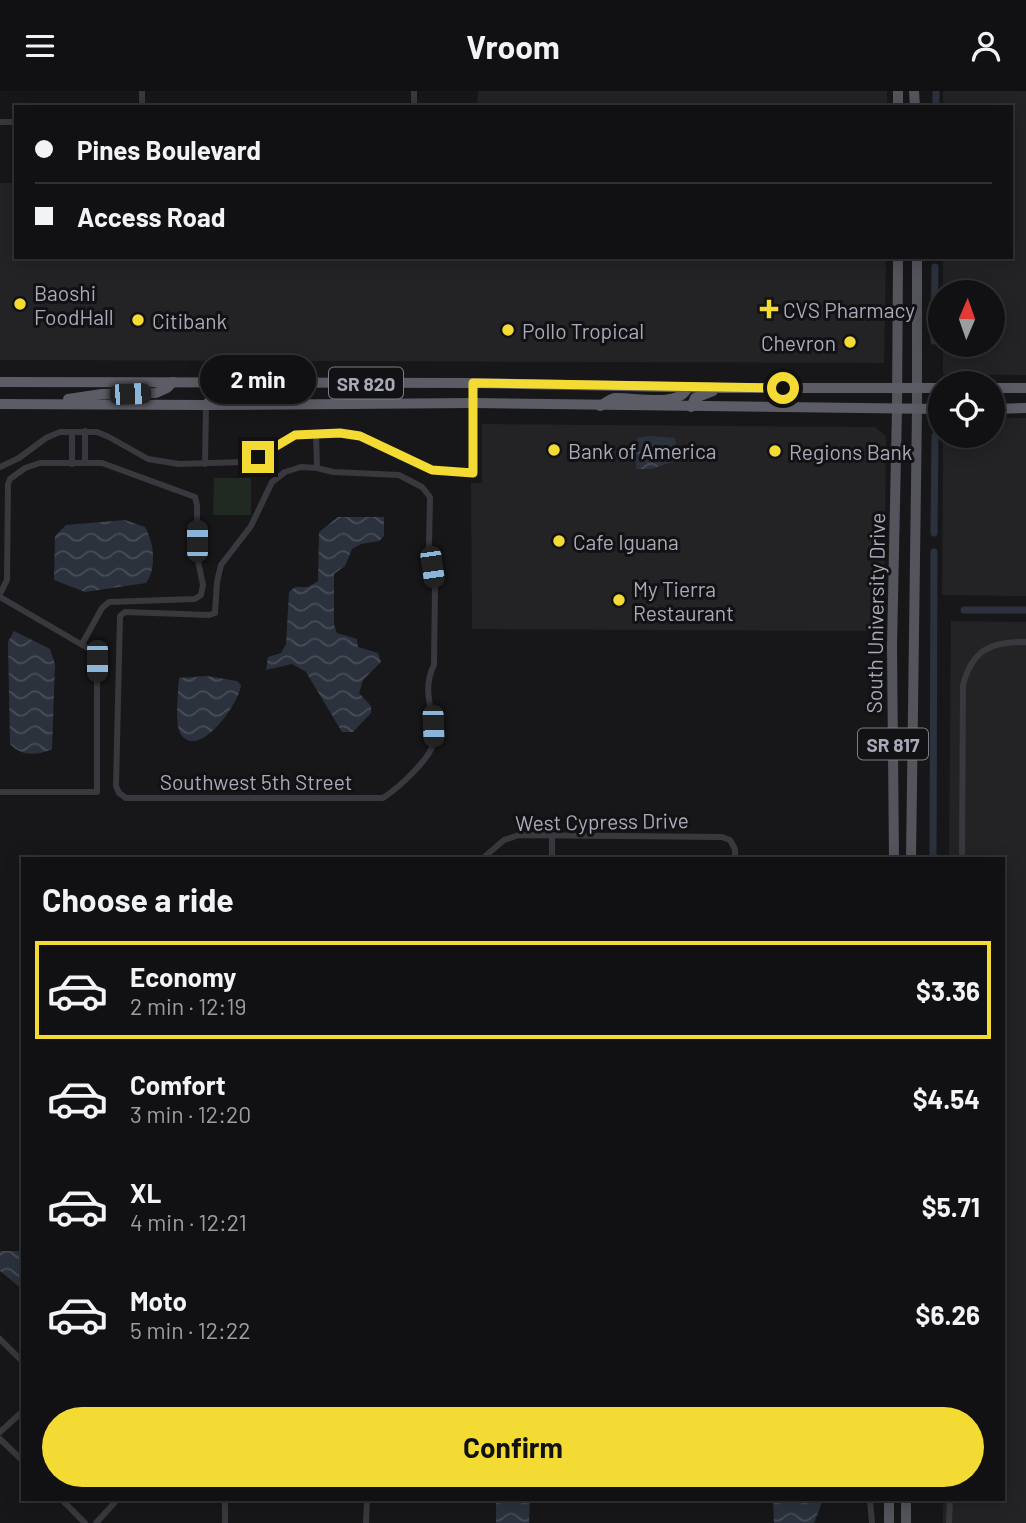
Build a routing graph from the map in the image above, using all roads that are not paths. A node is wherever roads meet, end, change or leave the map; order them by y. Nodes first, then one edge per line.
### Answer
1 (898, 259) edge
2 (917, 259) edge
3 (0, 382) edge
4 (173, 382) junction
5 (323, 383) junction
6 (473, 383) junction
7 (687, 388) junction
8 (723, 388) junction
9 (918, 388) junction
10 (928, 388) edge
11 (1005, 388) edge
12 (1026, 388) edge
13 (897, 389) junction
14 (473, 403) junction
15 (0, 404) edge
16 (56, 404) junction
17 (206, 405) junction
18 (600, 405) junction
19 (691, 407) junction
20 (1026, 408) edge
21 (897, 409) junction
22 (1005, 409) edge
23 (917, 410) junction
24 (928, 410) edge
25 (85, 431) junction
26 (72, 432) junction
27 (316, 433) junction
28 (85, 463) junction
29 (72, 464) junction
30 (205, 464) junction
31 (0, 467) edge
32 (317, 468) junction
33 (0, 595) edge
34 (1026, 642) edge
35 (82, 644) junction
36 (0, 792) edge
37 (552, 835) junction
38 (484, 857) edge
39 (552, 857) edge
40 (735, 857) edge
41 (894, 857) edge
42 (911, 857) edge
43 (962, 857) edge
44 (0, 1339) edge
45 (21, 1359) edge
46 (21, 1413) edge
47 (0, 1432) edge
48 (0, 1439) edge
49 (21, 1459) edge
50 (63, 1501) edge
51 (116, 1501) edge
52 (225, 1501) edge
53 (367, 1501) edge
54 (870, 1501) edge
55 (889, 1501) edge
56 (906, 1501) edge
57 (950, 1501) edge
58 (85, 1523) edge
59 (96, 1523) edge
60 (225, 1523) edge
61 (366, 1523) edge
62 (872, 1523) edge
63 (889, 1523) edge
64 (906, 1523) edge
65 (949, 1523) edge

1 - 13 main road, SR 817
2 - 9 main road, SR 817
3 - 4 highway, SR 820
4 - 5 highway, SR 820
4 - 16 highway
5 - 6 highway, SR 820
5 - 17 highway
6 - 7 highway, SR 820
6 - 14 street
7 - 8 highway, SR 820
7 - 18 highway
8 - 13 highway, SR 820
8 - 19 highway
9 - 10 highway, SR 820
9 - 13 highway, SR 820
9 - 23 main road, SR 817
11 - 12 highway
13 - 21 main road, SR 817
14 - 17 highway, SR 820
14 - 18 highway, SR 820
14 - 27 street
15 - 16 highway, SR 820
16 - 17 highway, SR 820
17 - 30 street
18 - 19 highway, SR 820
19 - 21 highway, SR 820
20 - 22 highway
21 - 23 highway, SR 820
21 - 41 main road, South University Drive / SR 817
23 - 24 highway, SR 820
23 - 42 main road, South University Drive / SR 817
25 - 26 street
25 - 28 street
25 - 30 street
26 - 29 street
26 - 31 street
27 - 30 street
27 - 32 street
28 - 29 street
28 - 35 street
29 - 33 street
32 - 32 street, Southwest 5th Street
33 - 35 street
34 - 43 street
35 - 36 street
37 - 38 street, West Cypress Drive
37 - 39 street
37 - 40 street, West Cypress Drive
44 - 45 street
46 - 47 street
48 - 49 street
50 - 58 street
51 - 59 street
52 - 60 street
53 - 61 street
54 - 62 street
55 - 63 main road
56 - 64 main road
57 - 65 street

